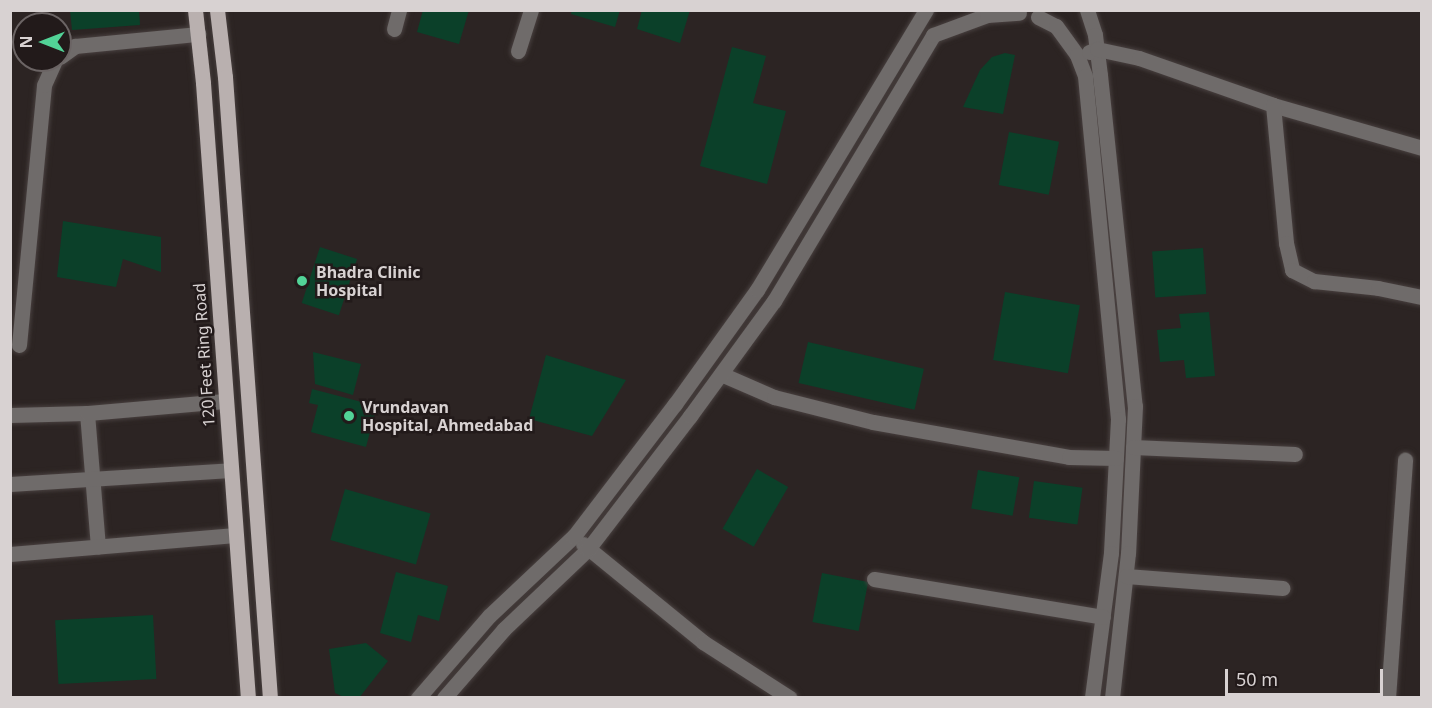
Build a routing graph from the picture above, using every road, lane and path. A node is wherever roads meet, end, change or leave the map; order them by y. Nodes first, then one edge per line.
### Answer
1 (195, 10) edge
2 (217, 10) edge
3 (399, 10) edge
4 (531, 10) edge
5 (926, 10) edge
6 (967, 10) edge
7 (1052, 10) edge
8 (1087, 10) edge
9 (1017, 12) edge
10 (987, 15) junction
11 (1038, 17) junction
12 (394, 29) dead end
13 (198, 34) junction
14 (72, 48) edge
15 (1097, 49) junction
16 (518, 51) dead end
17 (1077, 54) junction
18 (50, 72) edge
19 (1273, 105) junction
20 (1422, 148) edge
21 (18, 276) edge
22 (1422, 297) edge
23 (19, 345) dead end
24 (721, 374) junction
25 (225, 401) junction
26 (87, 413) junction
27 (10, 415) edge
28 (1133, 447) junction
29 (1295, 454) dead end
30 (1116, 458) junction
31 (1405, 460) dead end
32 (231, 470) junction
33 (92, 479) junction
34 (10, 484) edge
35 (235, 535) junction
36 (574, 536) junction
37 (98, 547) junction
38 (588, 549) junction
39 (10, 554) edge
40 (1126, 576) junction
41 (874, 579) dead end
42 (1283, 588) dead end
43 (1103, 617) junction
44 (248, 698) edge
45 (270, 698) edge
46 (418, 698) edge
47 (444, 698) edge
48 (790, 698) edge
49 (1092, 698) edge
50 (1112, 698) edge
51 (1388, 698) edge

1 - 13 main road, 120 Feet Ring Road
2 - 45 main road
3 - 12 street
4 - 16 street
5 - 36 street
6 - 10 street
7 - 11 street
8 - 15 street
9 - 10 street
9 - 11 street
10 - 24 street
11 - 17 street
13 - 14 street
13 - 25 main road, 120 Feet Ring Road
15 - 17 street
15 - 19 street
15 - 28 street
17 - 30 street
18 - 21 street
19 - 20 street
19 - 22 street
21 - 23 street
24 - 30 street
24 - 38 street
25 - 26 street
25 - 32 main road, 120 Feet Ring Road
26 - 27 street
26 - 33 street
28 - 29 street
28 - 40 street
30 - 43 street
31 - 51 street
32 - 33 street
32 - 35 main road, 120 Feet Ring Road
33 - 34 street
33 - 37 street
35 - 37 street
35 - 44 main road, 120 Feet Ring Road
36 - 38 street
36 - 46 street
37 - 39 street
38 - 47 street
38 - 48 street
40 - 42 street
40 - 50 street
41 - 43 street
43 - 49 street

